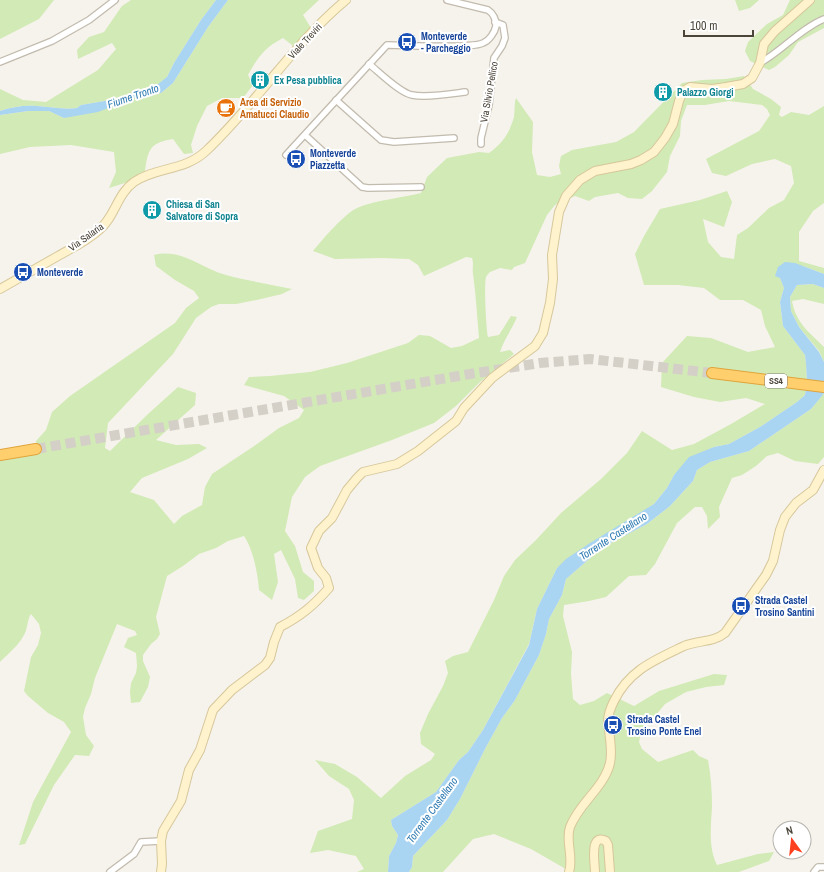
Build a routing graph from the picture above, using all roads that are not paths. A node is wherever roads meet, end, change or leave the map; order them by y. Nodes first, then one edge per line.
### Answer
1 (115, 0) edge
2 (346, 0) edge
3 (447, 0) edge
4 (810, 0) edge
5 (824, 19) edge
6 (496, 22) junction
7 (0, 62) edge
8 (760, 63) junction
9 (369, 64) junction
10 (465, 92) dead end
11 (336, 100) junction
12 (305, 135) junction
13 (454, 138) dead end
14 (481, 144) dead end
15 (201, 155) joint
16 (286, 155) dead end
17 (421, 186) dead end
18 (0, 289) edge
19 (712, 373) tunnel mouth
20 (824, 387) edge
21 (36, 449) tunnel mouth
22 (0, 454) edge
23 (824, 470) edge
24 (162, 841) junction
25 (824, 867) edge
26 (110, 872) edge
27 (161, 872) edge
28 (569, 872) edge
29 (595, 872) edge
30 (610, 872) edge
31 (814, 872) edge

1 - 7 street
2 - 15 street, Viale Treviri
3 - 6 street
4 - 8 street
5 - 8 street
6 - 9 street
6 - 14 street, Via Silvio Pellico
8 - 24 street
9 - 10 street
9 - 11 street
11 - 12 street
11 - 13 street
12 - 16 street
12 - 17 street
15 - 18 street, Via Salaria
19 - 20 highway, SS4
21 - 22 highway
23 - 28 street
24 - 26 street
24 - 27 street
25 - 31 street
29 - 30 street

